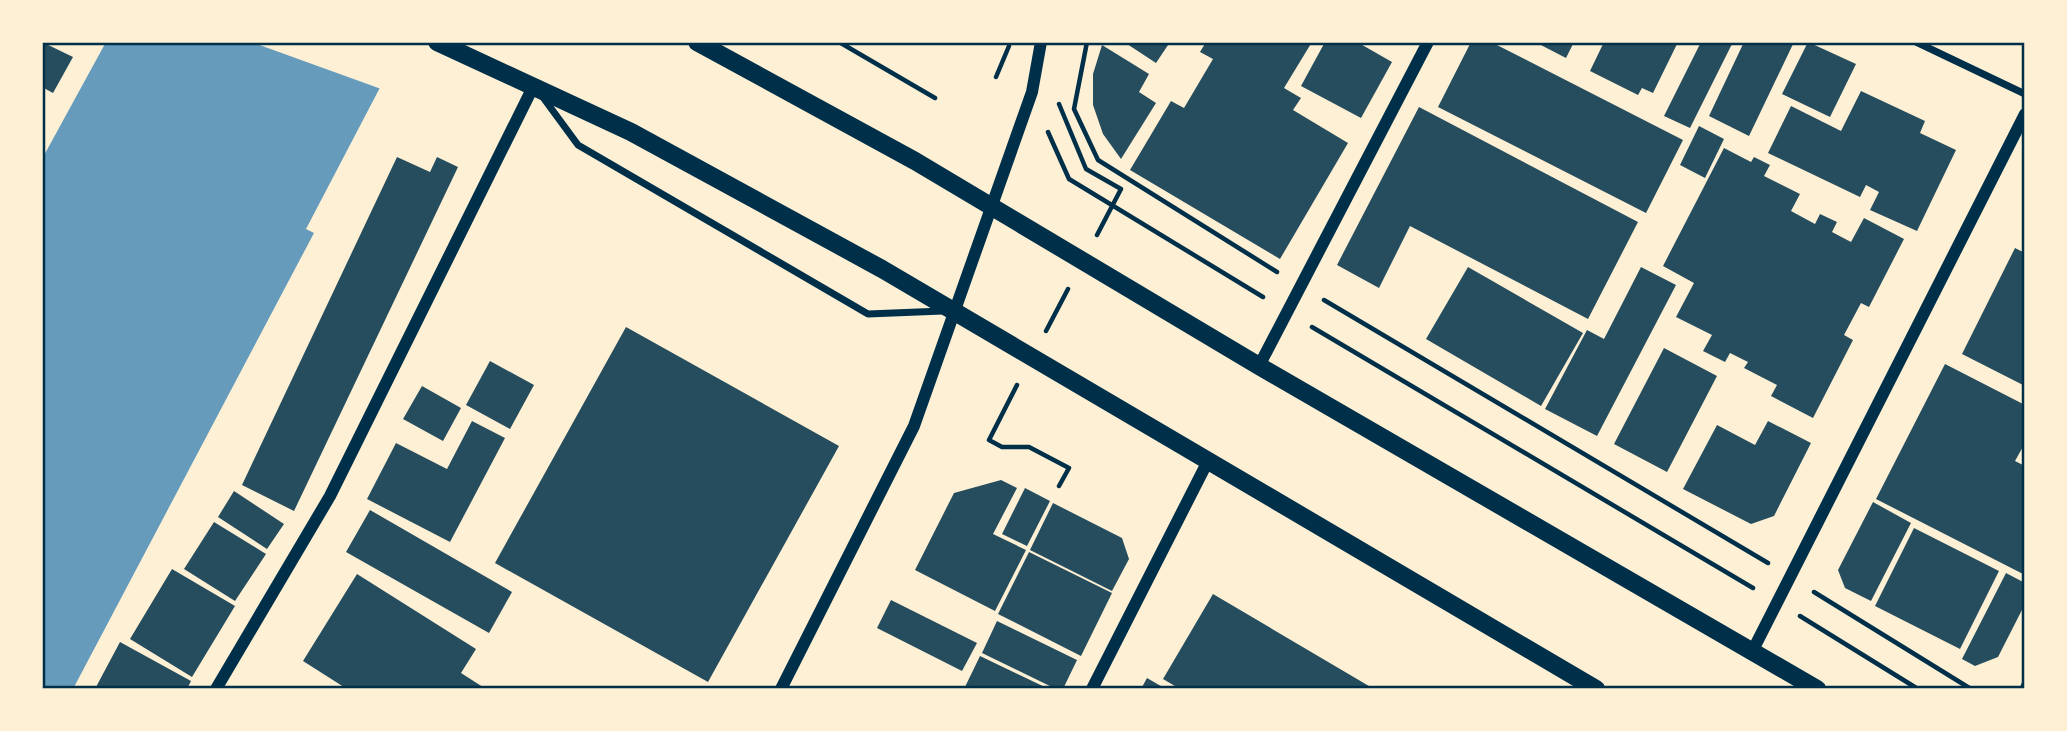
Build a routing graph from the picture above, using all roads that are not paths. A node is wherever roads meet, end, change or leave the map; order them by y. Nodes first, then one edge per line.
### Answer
1 (437, 42) edge
2 (697, 42) edge
3 (1041, 42) edge
4 (1428, 42) edge
5 (1916, 42) edge
6 (534, 85) junction
7 (2025, 94) edge
8 (2025, 114) edge
9 (991, 205) junction
10 (954, 310) junction
11 (1259, 366) junction
12 (1209, 459) junction
13 (1753, 650) junction
14 (2025, 684) edge
15 (216, 689) edge
16 (781, 689) edge
17 (1092, 689) edge
18 (1596, 689) edge
19 (1817, 689) edge
20 (2022, 689) edge

1 - 6 main road
2 - 9 main road
3 - 9 street
4 - 11 street
5 - 7 street
6 - 10 main road
6 - 10 street
6 - 15 street
8 - 13 street
9 - 10 street
9 - 11 main road
10 - 12 main road
10 - 16 street
11 - 13 main road
12 - 17 street
12 - 18 main road
13 - 19 main road
14 - 20 street

